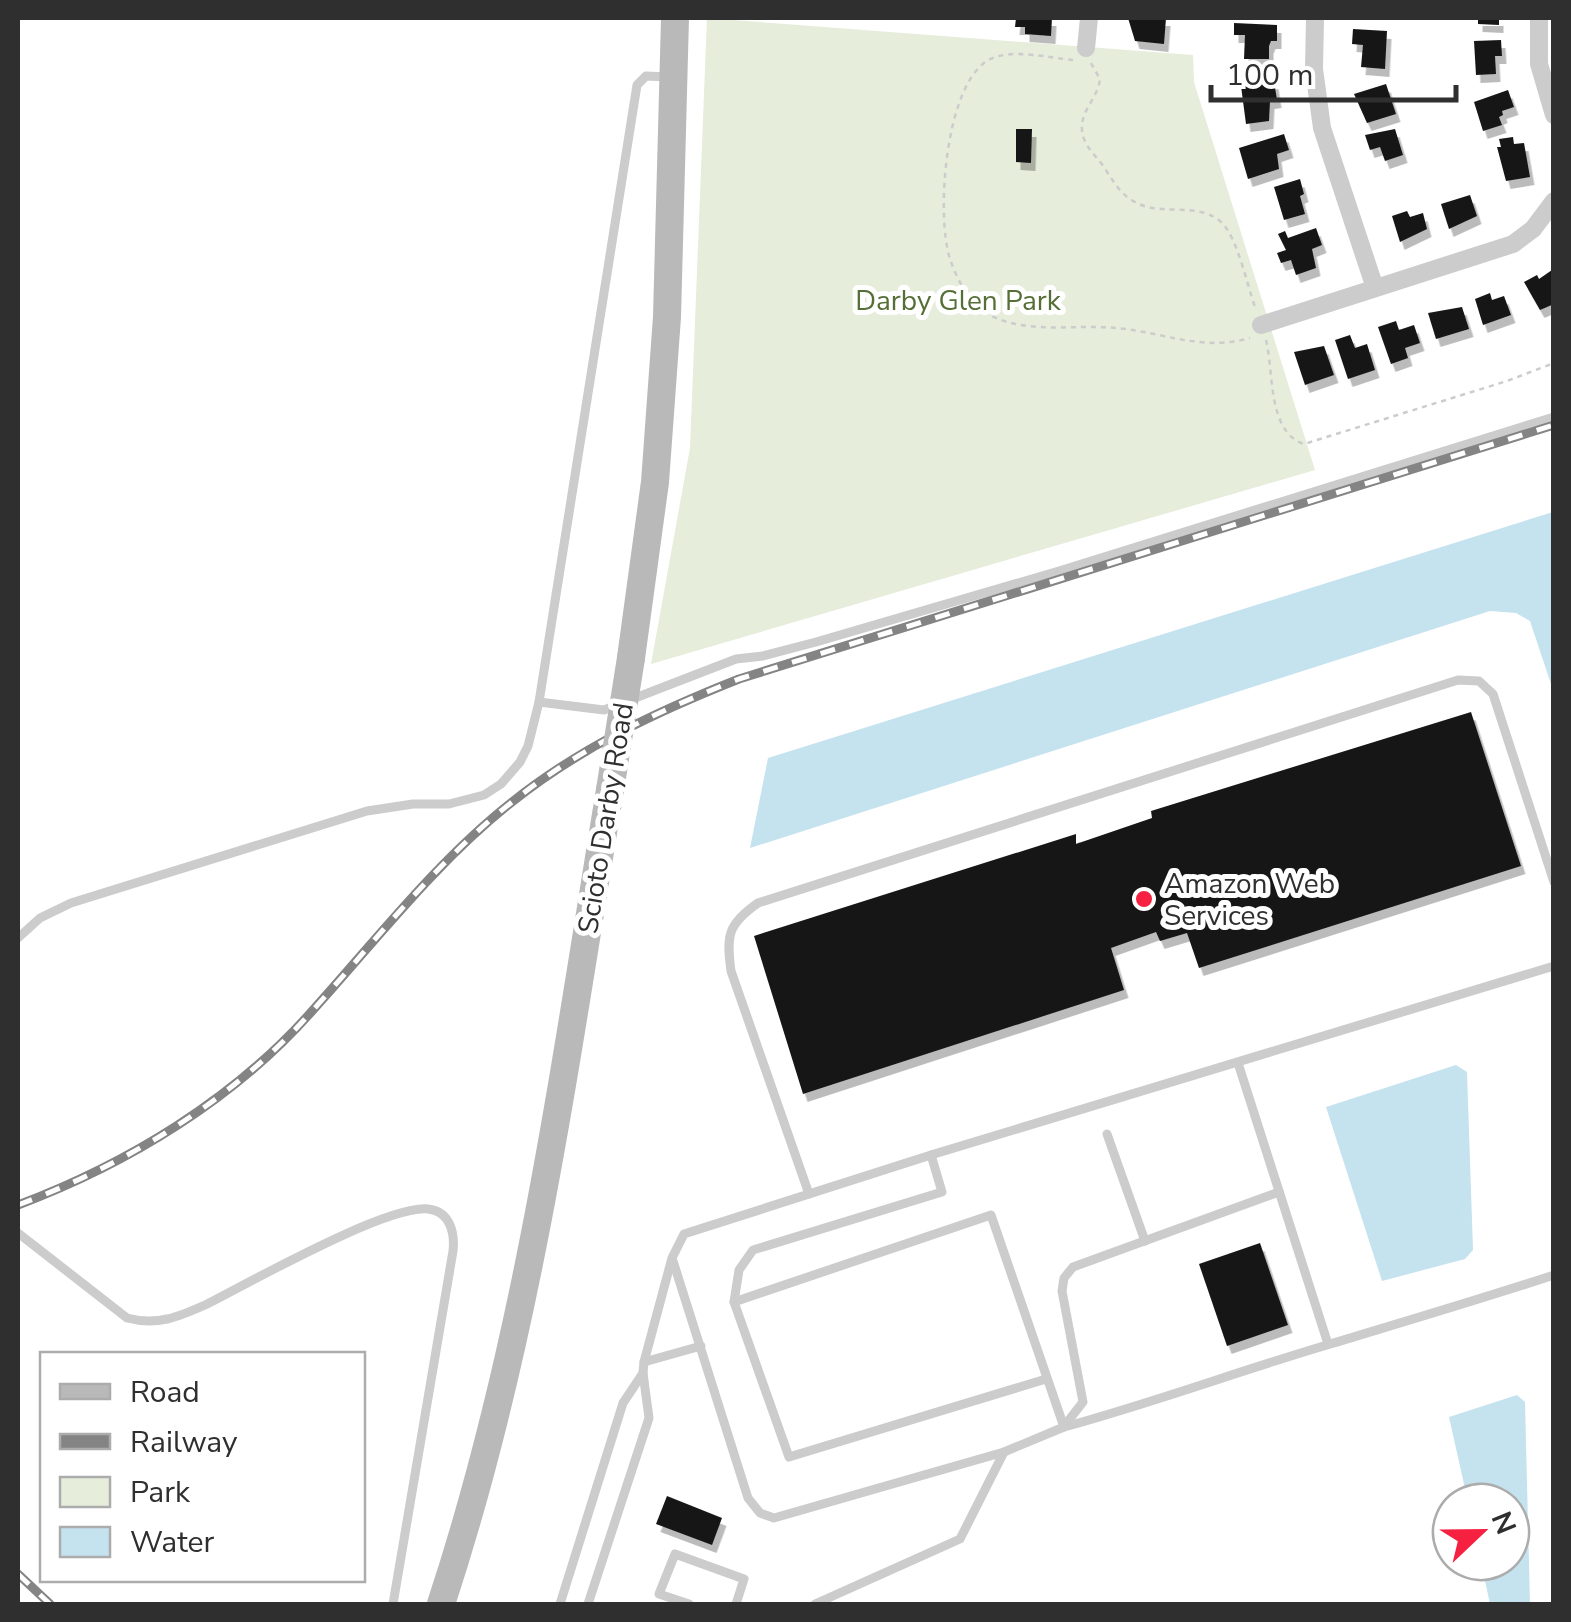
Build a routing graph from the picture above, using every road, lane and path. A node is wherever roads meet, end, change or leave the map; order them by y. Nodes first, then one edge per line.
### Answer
1 (675, 18) edge
2 (1089, 18) edge
3 (1314, 18) edge
4 (1538, 18) edge
5 (1086, 48) dead end
6 (673, 78) junction
7 (1554, 115) edge
8 (1554, 201) edge
9 (1375, 288) junction
10 (1263, 329) junction
11 (1554, 363) edge
12 (1554, 417) edge
13 (539, 702) junction
14 (1554, 882) edge
15 (18, 938) edge
16 (1554, 966) edge
17 (1238, 1063) junction
18 (1107, 1134) dead end
19 (931, 1155) junction
20 (1278, 1192) junction
21 (808, 1194) junction
22 (18, 1232) edge
23 (1144, 1241) junction
24 (672, 1258) junction
25 (1554, 1275) edge
26 (734, 1302) junction
27 (1328, 1344) junction
28 (701, 1346) junction
29 (643, 1368) junction
30 (1046, 1379) junction
31 (1064, 1427) junction
32 (1004, 1452) junction
33 (392, 1604) edge
34 (441, 1604) edge
35 (560, 1604) edge
36 (588, 1604) edge
37 (689, 1604) edge
38 (736, 1604) edge
39 (816, 1604) edge

1 - 6 main road, Scioto Darby Road
2 - 5 street
3 - 9 street
4 - 7 street
6 - 13 lane
6 - 34 main road, Scioto Darby Road, bridge
8 - 9 street
9 - 10 street
10 - 10 path
10 - 11 path
12 - 13 lane
13 - 15 lane
14 - 21 lane
16 - 17 lane
17 - 19 lane
17 - 20 lane
18 - 23 lane
19 - 21 lane
19 - 26 lane
20 - 23 lane
20 - 27 lane
21 - 24 lane
22 - 33 lane
23 - 31 lane
24 - 28 lane
24 - 29 lane
25 - 27 lane
26 - 30 lane
26 - 30 lane
27 - 31 lane
28 - 29 lane
28 - 32 lane
29 - 35 lane
29 - 36 lane
30 - 31 lane
31 - 32 lane
32 - 39 lane
37 - 38 lane

